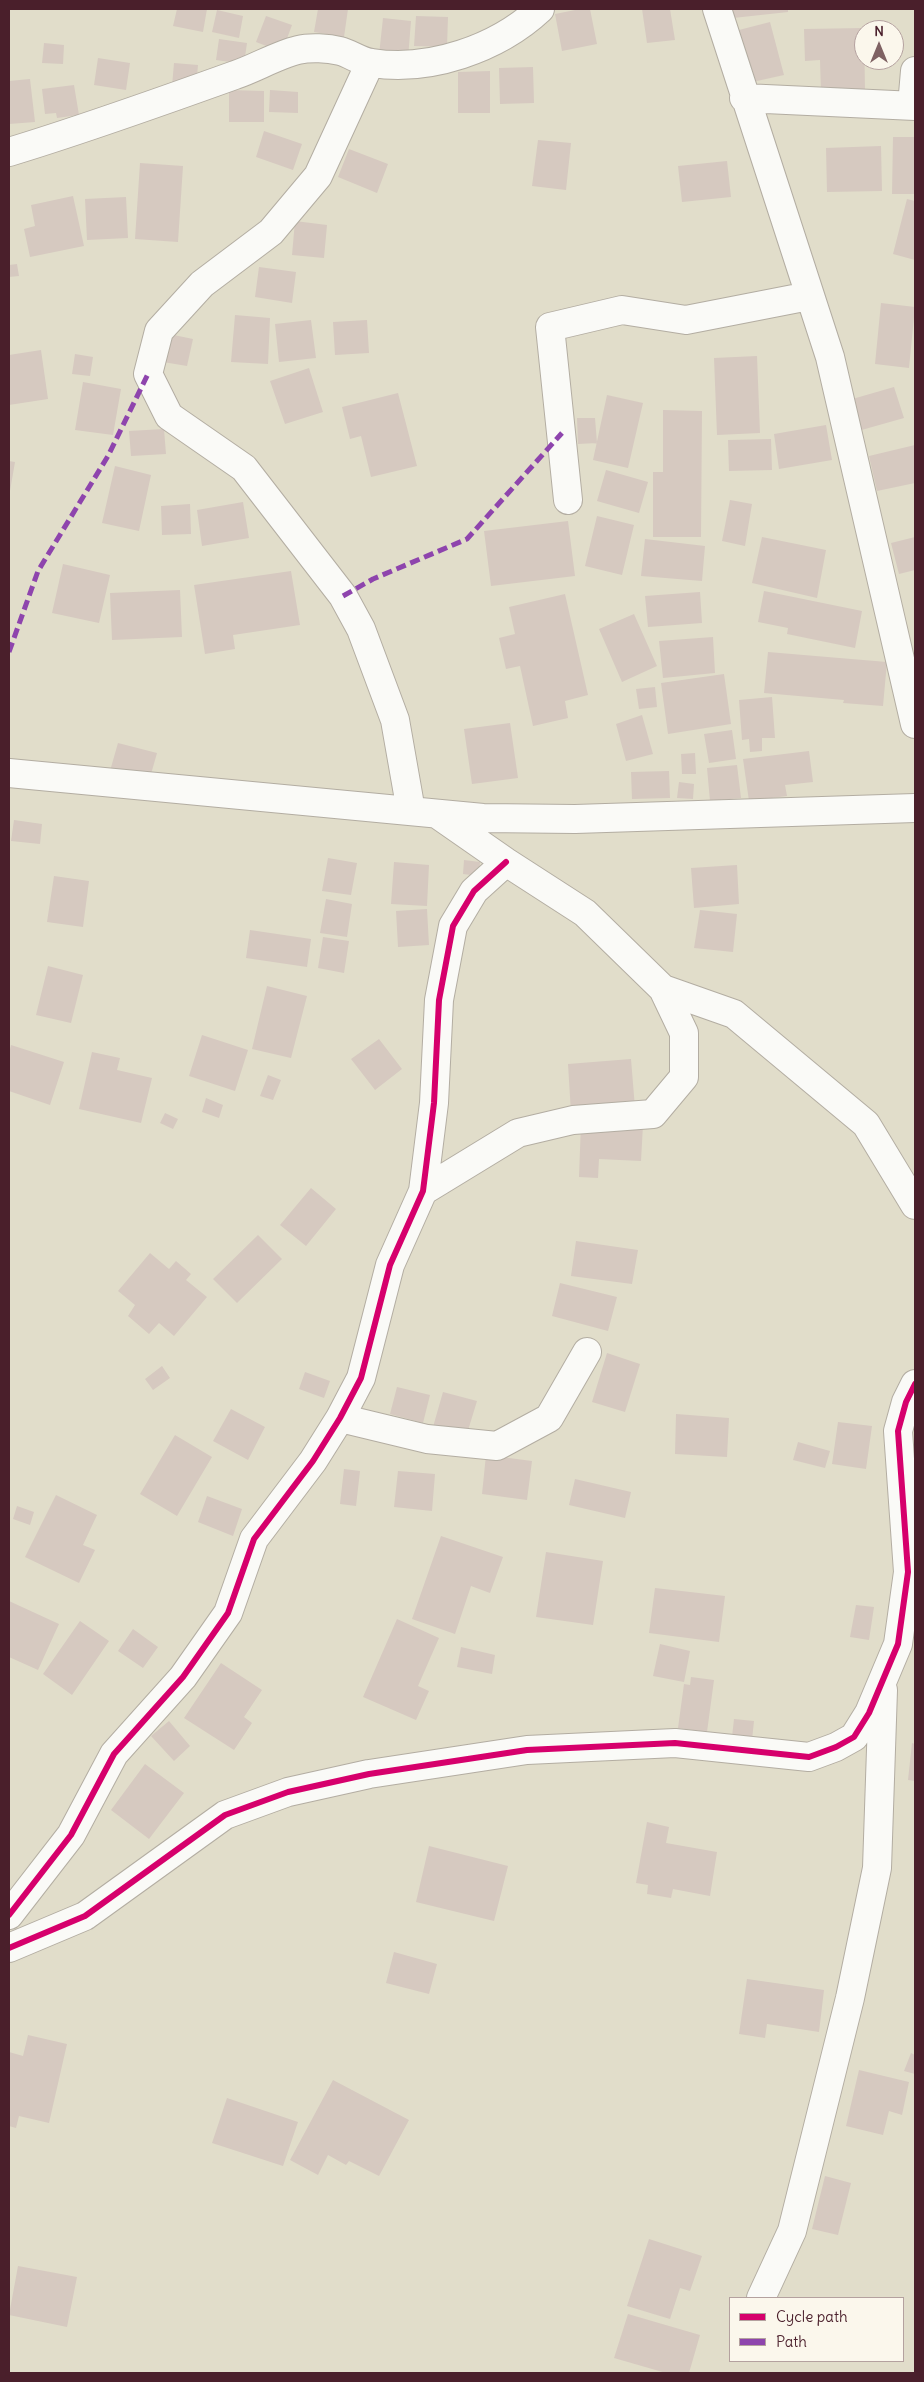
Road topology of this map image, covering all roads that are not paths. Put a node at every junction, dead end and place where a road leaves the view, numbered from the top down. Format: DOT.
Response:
graph roads {
  1 [pos="540,9"];
  2 [pos="717,9"];
  3 [pos="370,63"];
  4 [pos="915,70"];
  5 [pos="744,98"];
  6 [pos="914,106"];
  7 [pos="9,152"];
  8 [pos="809,296"];
  9 [pos="568,500"];
  10 [pos="915,724"];
  11 [pos="9,773"];
  12 [pos="915,808"];
  13 [pos="424,812"];
  14 [pos="506,862"];
  15 [pos="663,989"];
  16 [pos="424,1191"];
  17 [pos="915,1205"];
  18 [pos="587,1352"];
  19 [pos="915,1384"];
  20 [pos="340,1418"];
  21 [pos="883,1683"];
  22 [pos="9,1915"];
  23 [pos="9,1948"];
  24 [pos="761,2297"];
  1 -- 3 [label="street"];
  2 -- 5 [label="street"];
  3 -- 7 [label="street"];
  3 -- 13 [label="street"];
  4 -- 6 [label="street"];
  5 -- 6 [label="street"];
  5 -- 8 [label="street"];
  8 -- 9 [label="street"];
  8 -- 10 [label="street"];
  11 -- 13 [label="street"];
  12 -- 13 [label="street"];
  13 -- 14 [label="street"];
  14 -- 15 [label="street"];
  14 -- 16 [label="street"];
  15 -- 16 [label="street"];
  15 -- 17 [label="street"];
  16 -- 20 [label="street"];
  18 -- 20 [label="street"];
  19 -- 21 [label="street"];
  20 -- 22 [label="street"];
  21 -- 23 [label="street"];
  21 -- 24 [label="street"];
}
